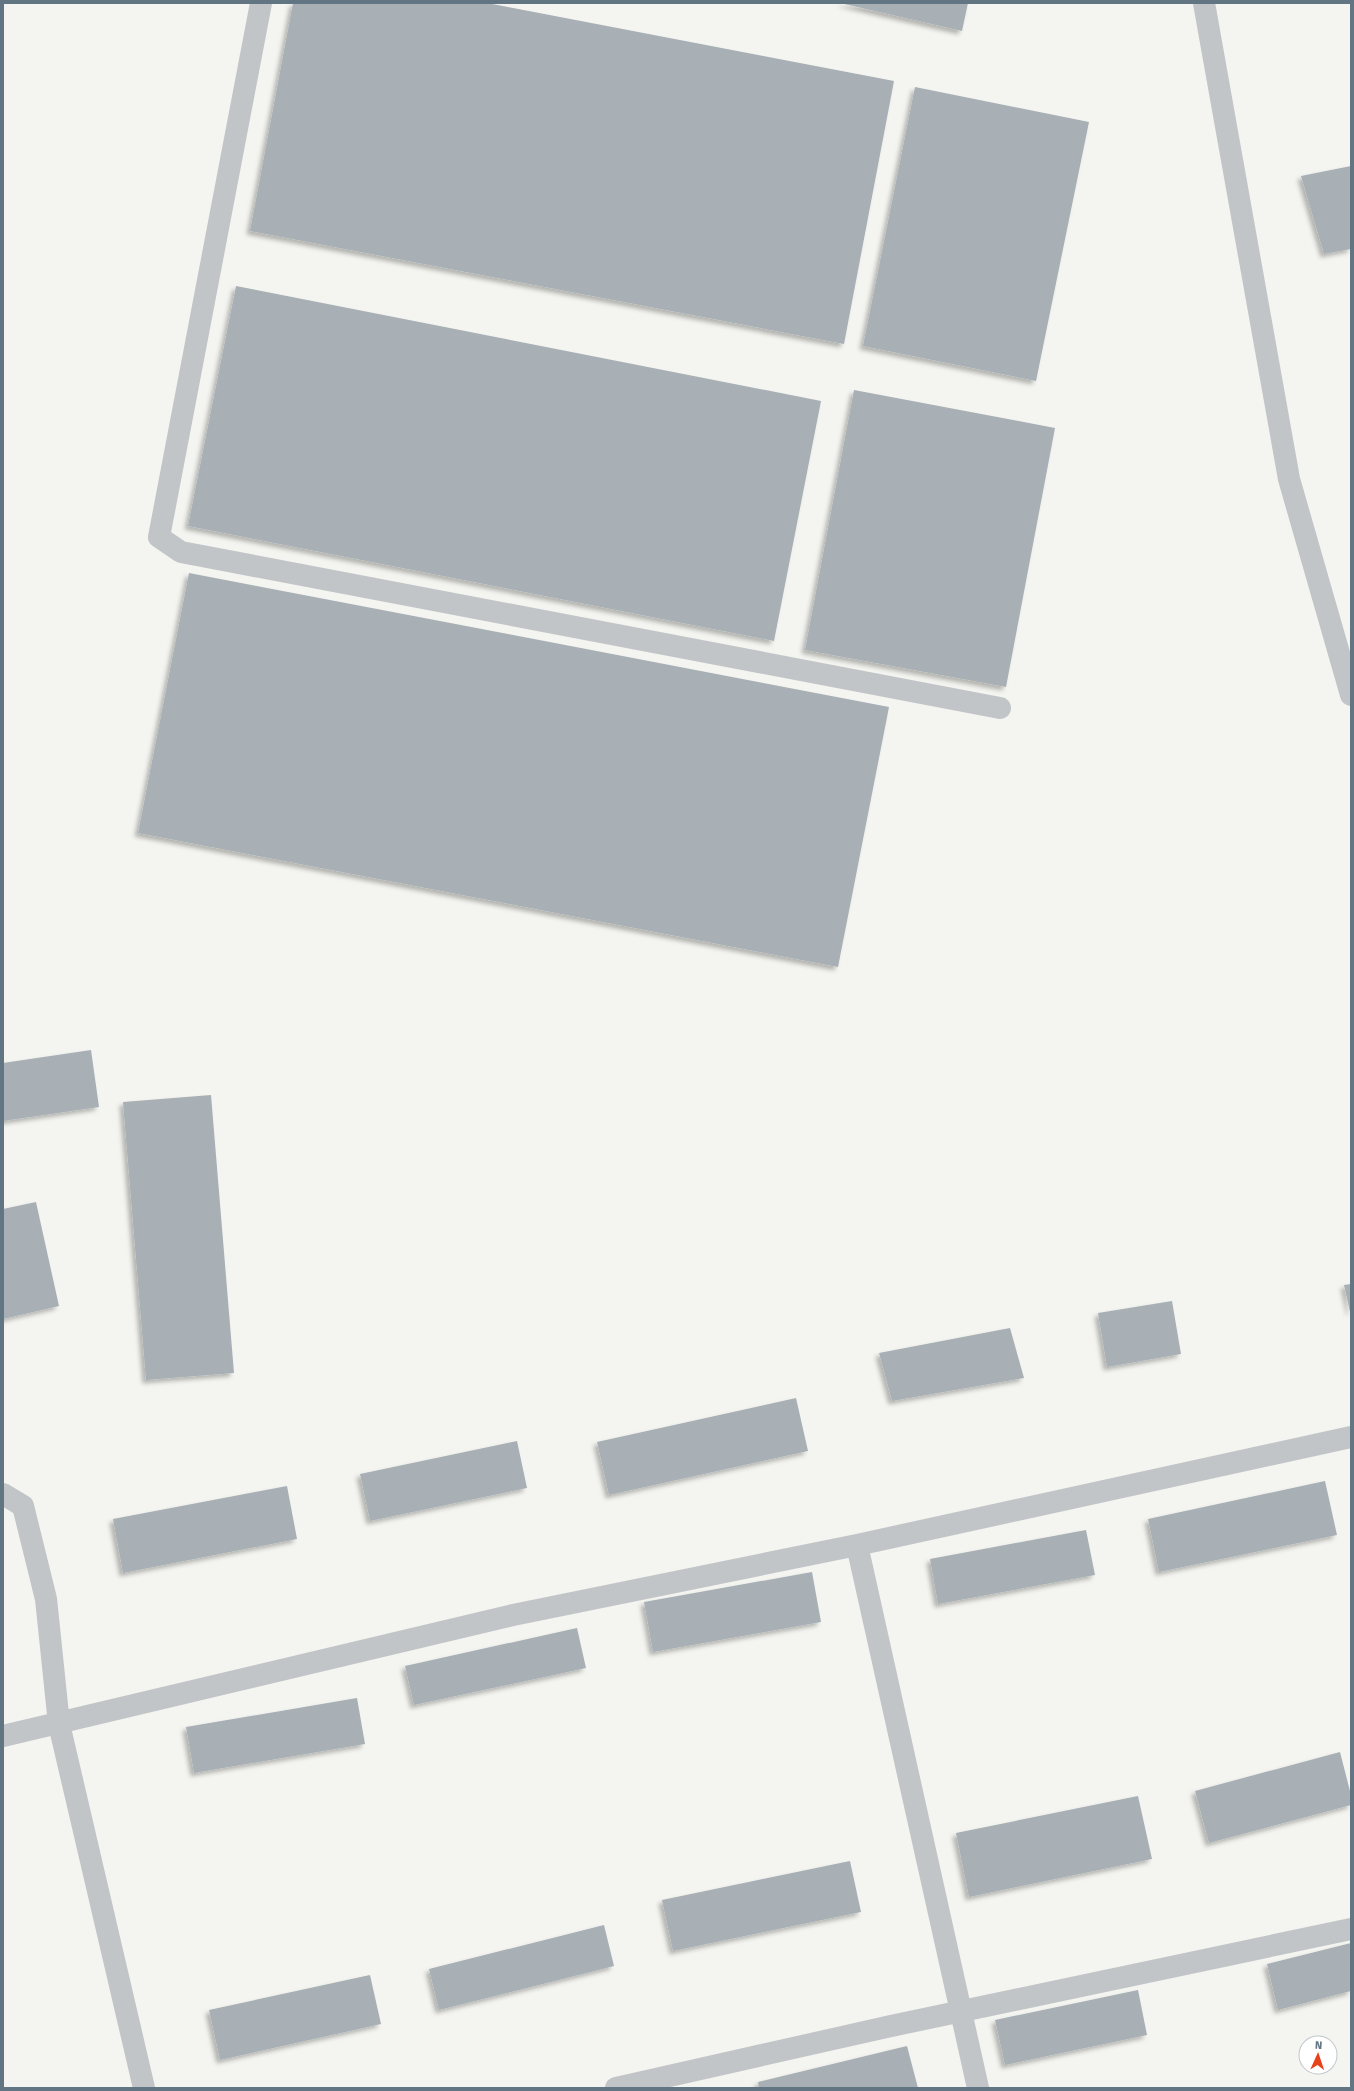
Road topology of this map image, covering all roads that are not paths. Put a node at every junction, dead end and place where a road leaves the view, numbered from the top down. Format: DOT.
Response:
graph roads {
  1 [pos="261,3"];
  2 [pos="1204,3"];
  3 [pos="1351,695"];
  4 [pos="1000,708"];
  5 [pos="1351,1437"];
  6 [pos="3,1494"];
  7 [pos="857,1545"];
  8 [pos="59,1724"];
  9 [pos="3,1736"];
  10 [pos="1351,1929"];
  11 [pos="962,2012"];
  12 [pos="144,2088"];
  13 [pos="616,2088"];
  14 [pos="978,2088"];
  1 -- 4 [label="street"];
  2 -- 3 [label="street"];
  5 -- 7 [label="street"];
  6 -- 8 [label="street"];
  7 -- 8 [label="street"];
  7 -- 11 [label="street"];
  8 -- 9 [label="street"];
  8 -- 12 [label="street"];
  10 -- 11 [label="street"];
  11 -- 13 [label="street"];
  11 -- 14 [label="street"];
}
